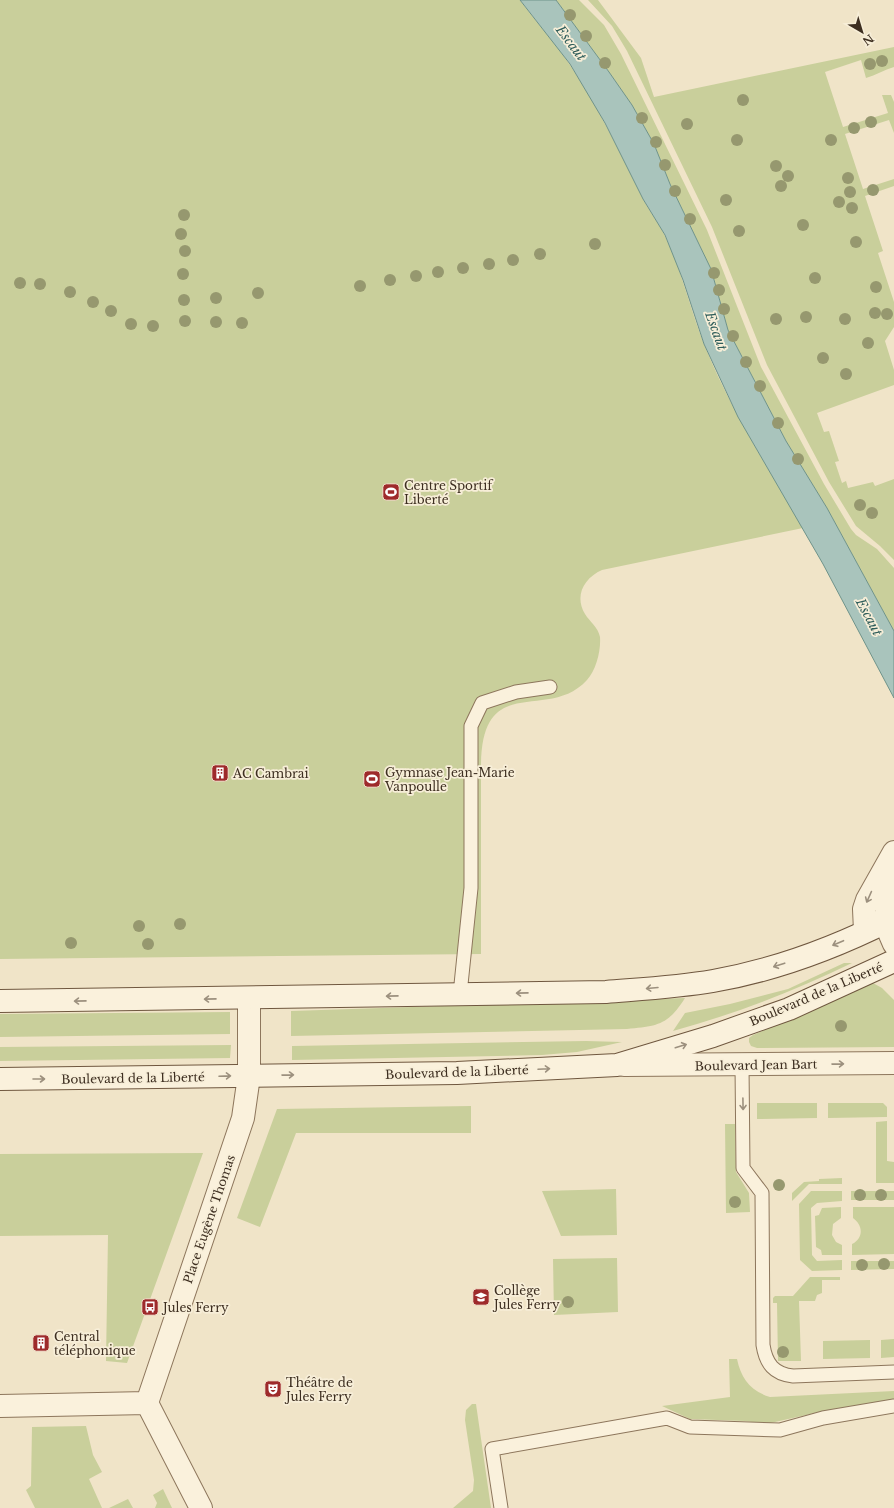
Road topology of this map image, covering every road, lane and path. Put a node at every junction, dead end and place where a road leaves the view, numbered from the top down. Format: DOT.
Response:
graph roads {
  1 [pos="550,688"];
  2 [pos="891,859"];
  3 [pos="890,920"];
  4 [pos="865,931"];
  5 [pos="894,944"];
  6 [pos="894,961"];
  7 [pos="460,994"];
  8 [pos="249,999"];
  9 [pos="0,1002"];
  10 [pos="894,1063"];
  11 [pos="742,1065"];
  12 [pos="617,1066"];
  13 [pos="249,1076"];
  14 [pos="0,1079"];
  15 [pos="894,1372"];
  16 [pos="147,1403"];
  17 [pos="0,1406"];
  18 [pos="894,1406"];
  19 [pos="201,1508"];
  20 [pos="501,1508"];
  1 -- 7 [label="lane"];
  2 -- 3 [label="main road"];
  2 -- 4 [label="main road, one-way"];
  3 -- 4 [label="main road"];
  3 -- 5 [label="main road"];
  4 -- 7 [label="main road, one-way"];
  12 -- 6 [label="main road, Boulevard de la Liberté, one-way"];
  7 -- 8 [label="main road, one-way"];
  8 -- 9 [label="main road, one-way"];
  8 -- 13 [label="main road, Place Eugène Thomas"];
  11 -- 10 [label="main road, Boulevard Jean Bart, one-way"];
  11 -- 12 [label="main road, Boulevard Jean Bart"];
  11 -- 15 [label="lane, one-way"];
  13 -- 12 [label="main road, Boulevard de la Liberté, one-way"];
  14 -- 13 [label="main road, Boulevard de la Liberté, one-way"];
  13 -- 16 [label="main road, Place Eugène Thomas"];
  16 -- 17 [label="main road"];
  16 -- 19 [label="main road"];
  18 -- 20 [label="lane"];
}
